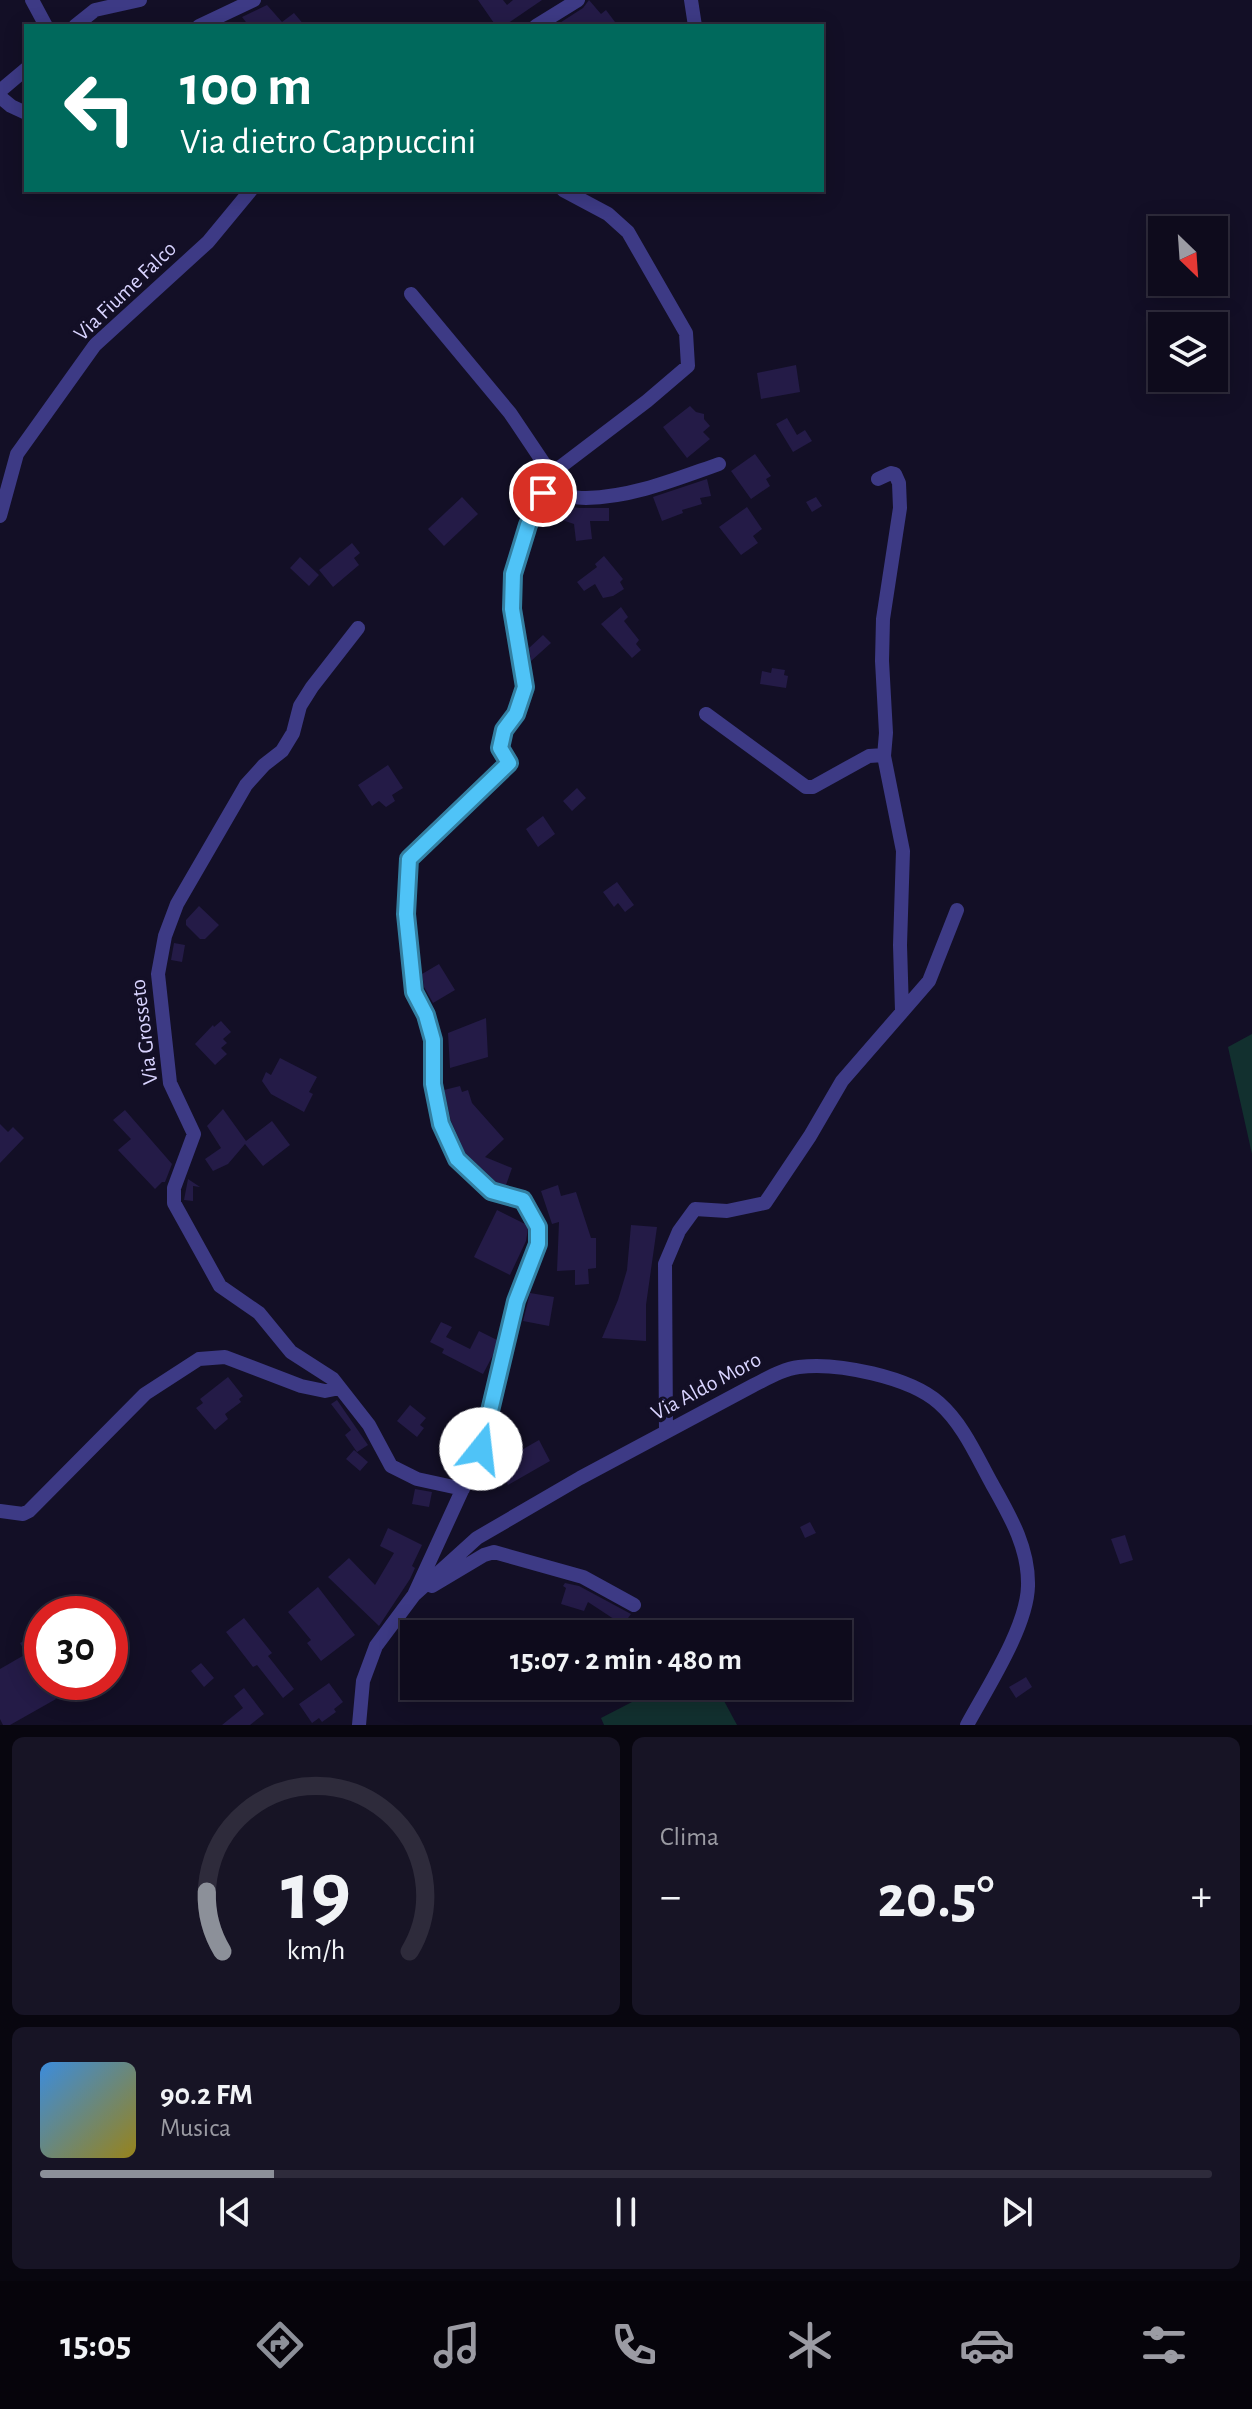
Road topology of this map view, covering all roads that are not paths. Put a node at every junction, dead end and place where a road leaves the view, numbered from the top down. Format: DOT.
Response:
graph roads {
  1 [pos="32,0"];
  2 [pos="140,0"];
  3 [pos="254,0"];
  4 [pos="578,0"];
  5 [pos="691,0"];
  6 [pos="45,24"];
  7 [pos="78,24"];
  8 [pos="203,24"];
  9 [pos="539,24"];
  10 [pos="695,24"];
  11 [pos="24,71"];
  12 [pos="0,94"];
  13 [pos="24,112"];
  14 [pos="249,192"];
  15 [pos="567,192"];
  16 [pos="411,294"];
  17 [pos="719,464"];
  18 [pos="551,474"];
  19 [pos="878,479"];
  20 [pos="543,493"];
  21 [pos="0,516"];
  22 [pos="358,628"];
  23 [pos="706,714"];
  24 [pos="884,755"];
  25 [pos="957,910"];
  26 [pos="902,1011"];
  27 [pos="340,1388"];
  28 [pos="666,1432"];
  29 [pos="463,1489"];
  30 [pos="0,1511"];
  31 [pos="414,1595"];
  32 [pos="634,1605"];
  33 [pos="359,1725"];
  34 [pos="967,1725"];
  1 -- 6 [label="street"];
  2 -- 7 [label="street"];
  3 -- 8 [label="street"];
  4 -- 9 [label="street"];
  5 -- 10 [label="street"];
  11 -- 12 [label="street"];
  12 -- 13 [label="street"];
  14 -- 21 [label="street, Via Fiume Falco"];
  15 -- 18 [label="street"];
  16 -- 18 [label="street"];
  17 -- 20 [label="street"];
  18 -- 20 [label="street"];
  19 -- 24 [label="street"];
  20 -- 29 [label="street"];
  22 -- 27 [label="street, Via Grosseto"];
  23 -- 24 [label="street"];
  24 -- 26 [label="street"];
  25 -- 26 [label="street"];
  26 -- 28 [label="street"];
  27 -- 29 [label="street, Via Grosseto"];
  27 -- 30 [label="street"];
  28 -- 31 [label="street, Via Aldo Moro"];
  28 -- 34 [label="street, Via Aldo Moro"];
  29 -- 31 [label="street"];
  31 -- 32 [label="street"];
  31 -- 33 [label="street, Via Aldo Moro"];
}
